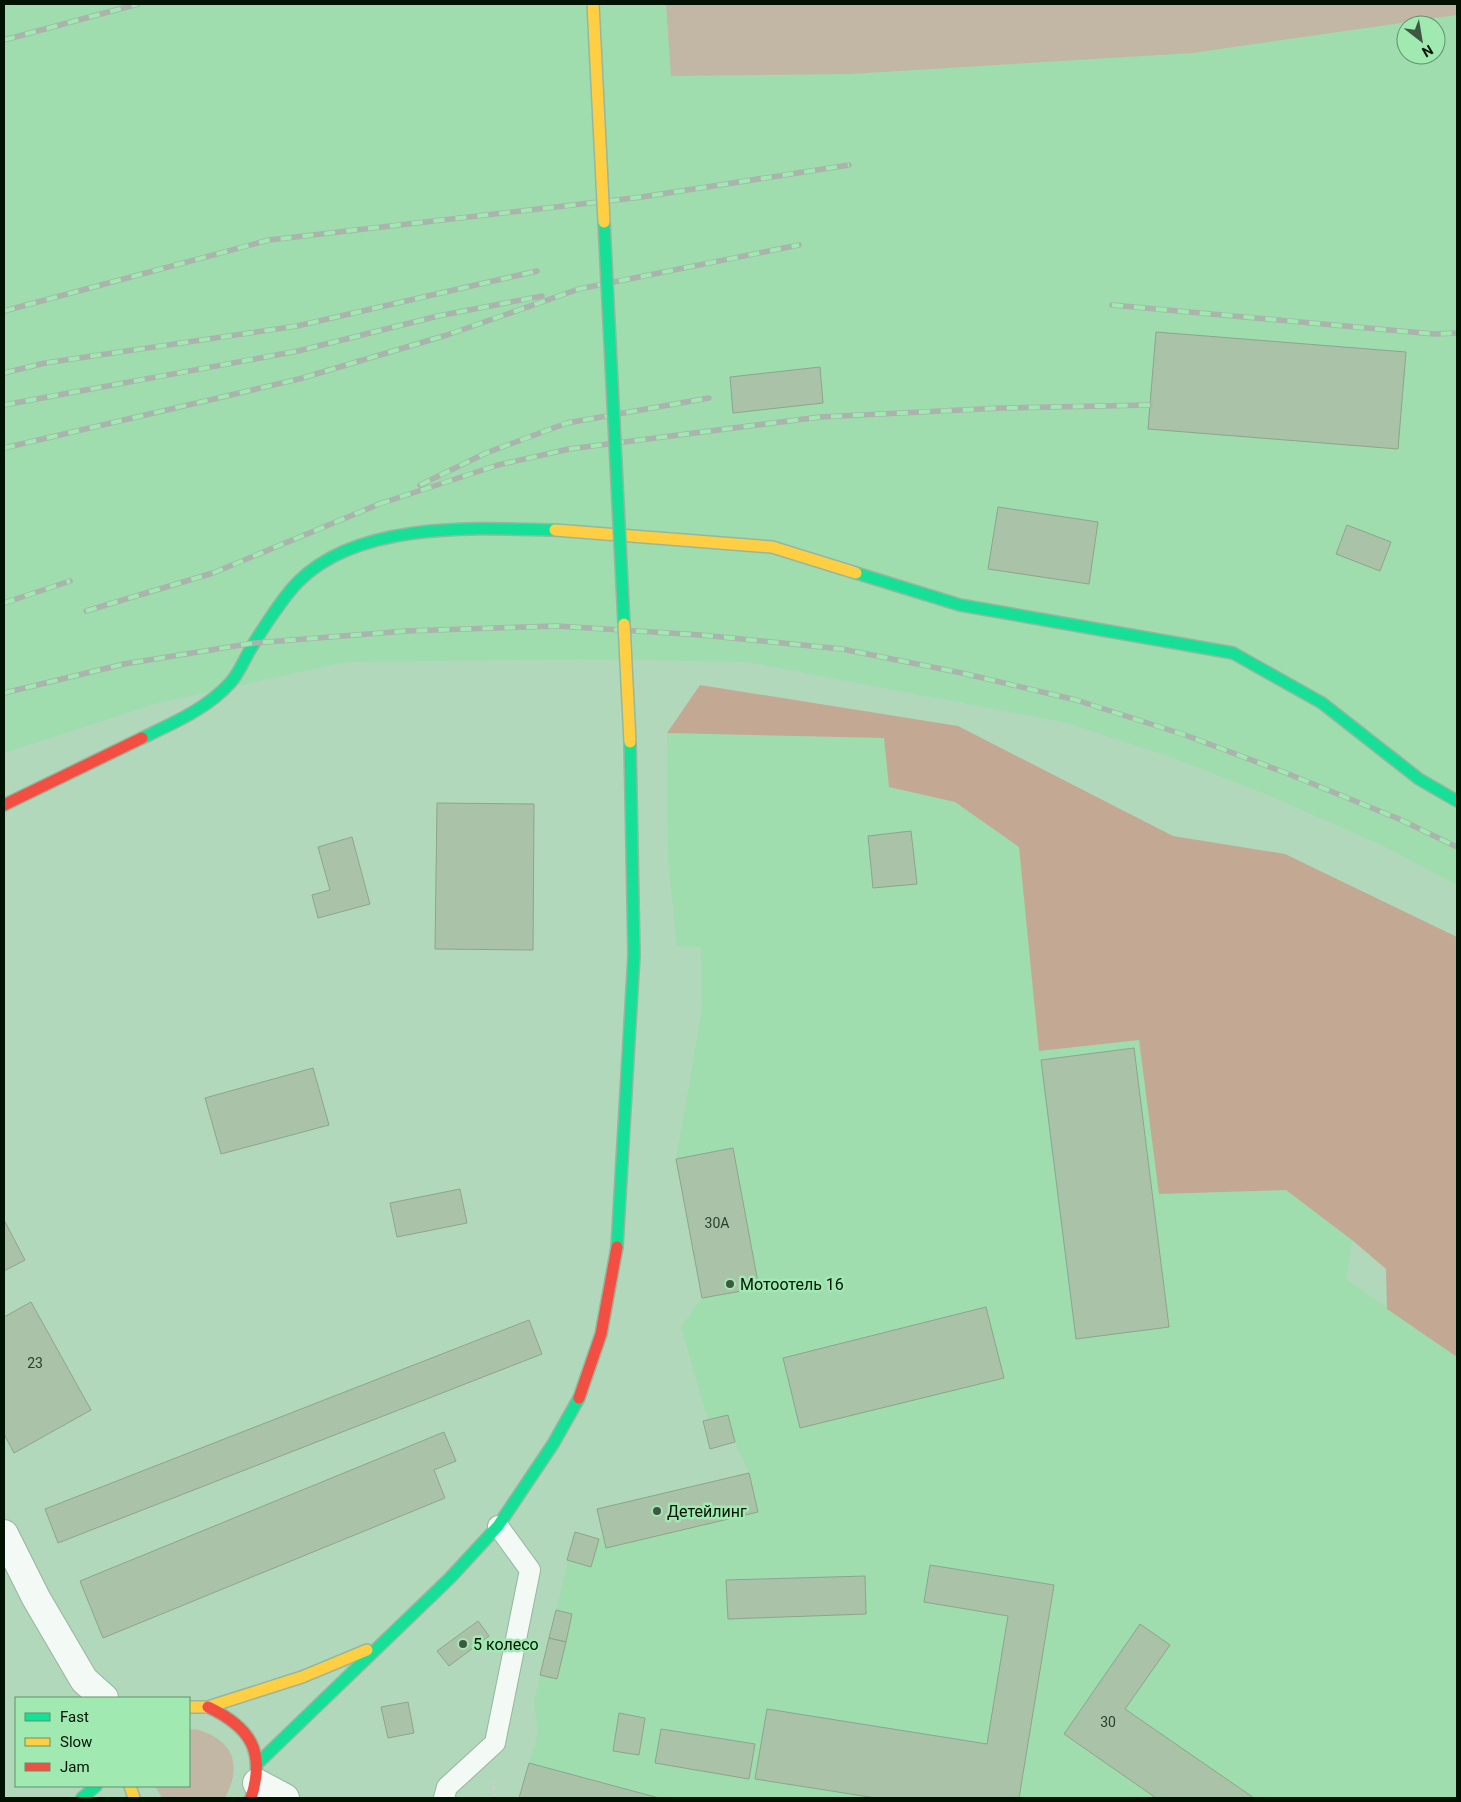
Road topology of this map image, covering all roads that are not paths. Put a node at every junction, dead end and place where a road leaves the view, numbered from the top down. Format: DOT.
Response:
graph roads {
  1 [pos="594,4"];
  2 [pos="1457,801"];
  3 [pos="4,805"];
  4 [pos="498,1526"];
  5 [pos="4,1534"];
  6 [pos="382,1644"];
  7 [pos="103,1697"];
  8 [pos="190,1707"];
  9 [pos="208,1708"];
  10 [pos="255,1782"];
  11 [pos="95,1787"];
  12 [pos="82,1798"];
  13 [pos="285,1798"];
  14 [pos="444,1798"];
  1 -- 4 [label="main road, bridge"];
  2 -- 3 [label="main road"];
  4 -- 6 [label="main road"];
  4 -- 14 [label="lane"];
  5 -- 7 [label="street"];
  6 -- 9 [label="main road"];
  6 -- 10 [label="main road"];
  8 -- 9 [label="main road"];
  9 -- 10 [label="main road"];
  10 -- 13 [label="street"];
  11 -- 12 [label="main road"];
}
